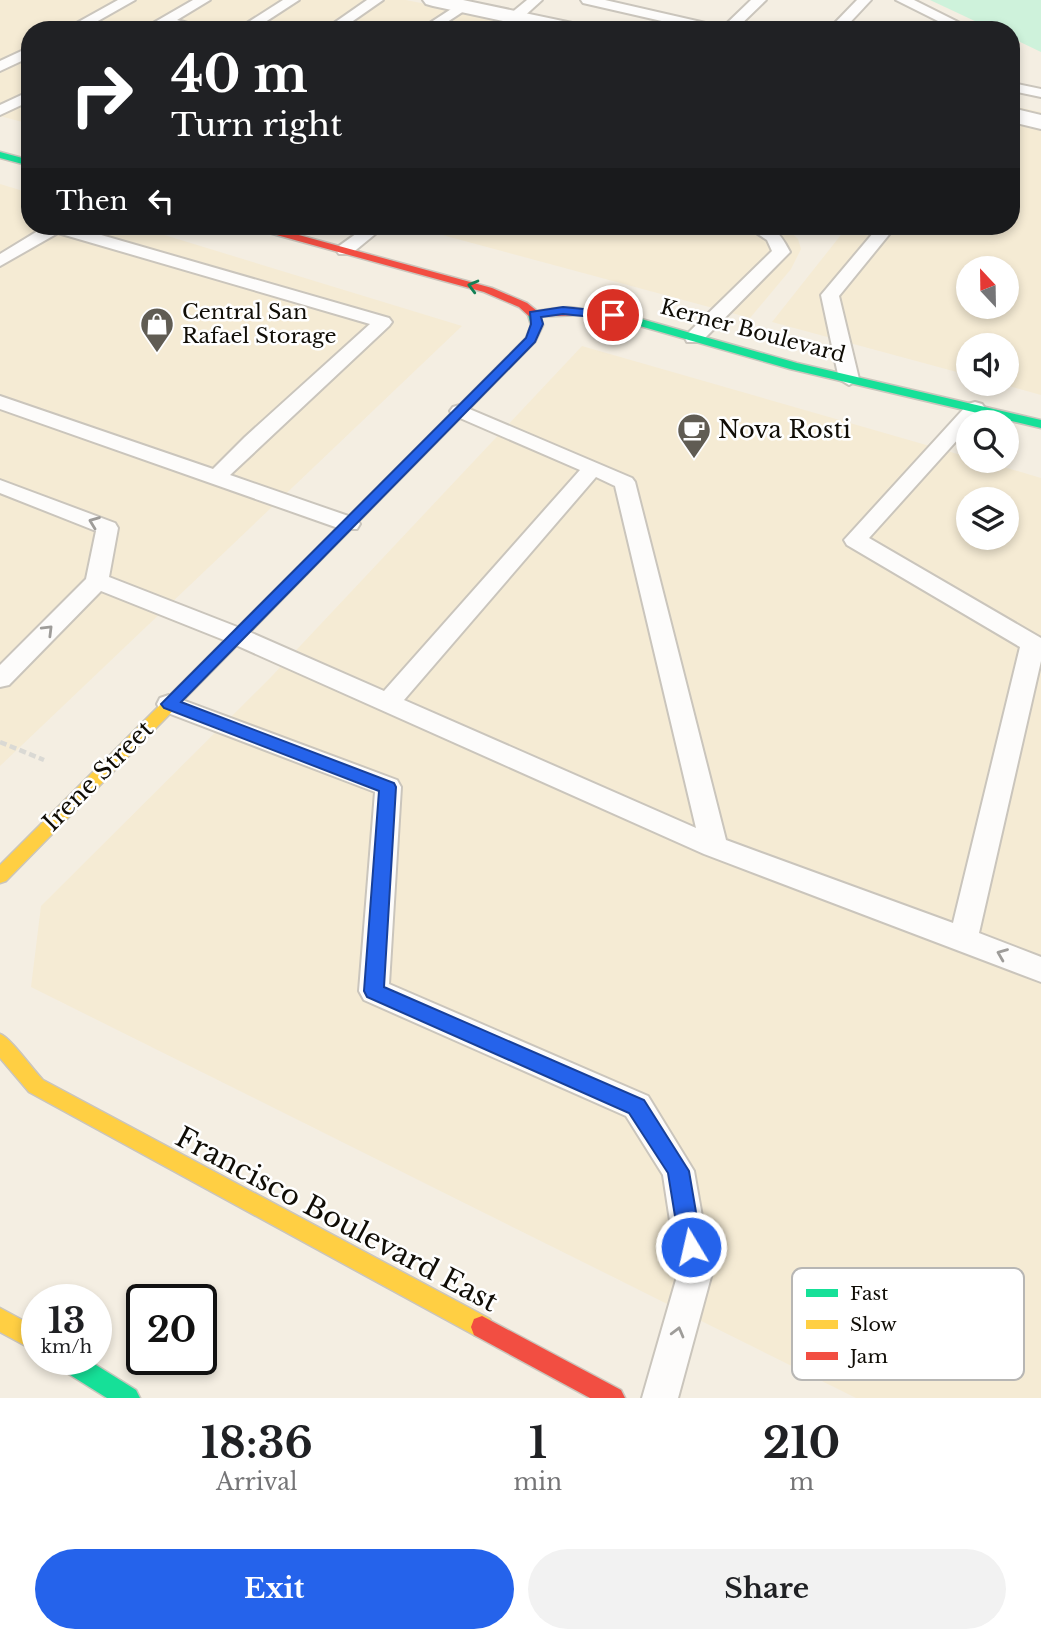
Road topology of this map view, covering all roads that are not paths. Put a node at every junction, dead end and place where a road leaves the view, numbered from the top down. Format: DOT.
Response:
graph roads {
  1 [pos="128,0"];
  2 [pos="203,0"];
  3 [pos="292,0"];
  4 [pos="376,0"];
  5 [pos="433,0"];
  6 [pos="535,0"];
  7 [pos="589,0"];
  8 [pos="759,0"];
  9 [pos="864,0"];
  10 [pos="903,0"];
  11 [pos="462,6"];
  12 [pos="515,17"];
  13 [pos="164,20"];
  14 [pos="88,21"];
  15 [pos="168,21"];
  16 [pos="258,21"];
  17 [pos="344,21"];
  18 [pos="440,21"];
  19 [pos="509,21"];
  20 [pos="534,21"];
  21 [pos="681,21"];
  22 [pos="737,21"];
  23 [pos="844,21"];
  24 [pos="944,21"];
  25 [pos="21,56"];
  26 [pos="0,67"];
  27 [pos="1020,89"];
  28 [pos="1041,93"];
  29 [pos="21,100"];
  30 [pos="0,111"];
  31 [pos="1020,117"];
  32 [pos="1041,121"];
  33 [pos="0,155"];
  34 [pos="21,161"];
  35 [pos="42,235"];
  36 [pos="83,235"];
  37 [pos="289,235"];
  38 [pos="365,235"];
  39 [pos="770,235"];
  40 [pos="880,235"];
  41 [pos="345,250"];
  42 [pos="0,261"];
  43 [pos="534,314"];
  44 [pos="694,338"];
  45 [pos="849,379"];
  46 [pos="0,402"];
  47 [pos="975,408"];
  48 [pos="460,411"];
  49 [pos="1041,424"];
  50 [pos="593,468"];
  51 [pos="215,479"];
  52 [pos="0,486"];
  53 [pos="349,524"];
  54 [pos="97,581"];
  55 [pos="237,636"];
  56 [pos="0,679"];
  57 [pos="388,703"];
  58 [pos="169,704"];
  59 [pos="714,847"];
  60 [pos="0,875"];
  61 [pos="963,939"];
  62 [pos="1041,970"];
  63 [pos="0,1042"];
  64 [pos="12,1082"];
  65 [pos="36,1086"];
  66 [pos="0,1318"];
  67 [pos="21,1331"];
  68 [pos="90,1375"];
  69 [pos="128,1398"];
  70 [pos="613,1398"];
  71 [pos="660,1398"];
  1 -- 14 [label="lane"];
  2 -- 13 [label="lane"];
  3 -- 16 [label="lane"];
  4 -- 17 [label="lane"];
  5 -- 11 [label="street"];
  6 -- 12 [label="lane"];
  7 -- 21 [label="lane"];
  8 -- 22 [label="lane"];
  9 -- 23 [label="lane"];
  10 -- 24 [label="lane"];
  11 -- 12 [label="street"];
  11 -- 18 [label="lane"];
  12 -- 19 [label="street"];
  12 -- 20 [label="street"];
  13 -- 15 [label="lane"];
  25 -- 26 [label="lane"];
  27 -- 28 [label="lane"];
  29 -- 30 [label="lane"];
  31 -- 32 [label="street"];
  33 -- 34 [label="main road"];
  35 -- 42 [label="lane"];
  36 -- 51 [label="lane"];
  37 -- 41 [label="main road"];
  38 -- 41 [label="lane"];
  39 -- 44 [label="lane"];
  40 -- 45 [label="lane"];
  43 -- 41 [label="main road, one-way"];
  43 -- 44 [label="main road, Kerner Boulevard"];
  43 -- 48 [label="main road, Irene Street"];
  44 -- 45 [label="main road, Kerner Boulevard"];
  45 -- 47 [label="main road, Kerner Boulevard"];
  46 -- 51 [label="lane"];
  47 -- 49 [label="main road, Kerner Boulevard"];
  47 -- 61 [label="lane"];
  48 -- 50 [label="lane"];
  48 -- 53 [label="main road, Irene Street"];
  50 -- 57 [label="lane"];
  50 -- 59 [label="lane"];
  51 -- 53 [label="lane"];
  54 -- 52 [label="lane, one-way"];
  53 -- 55 [label="main road, Irene Street"];
  54 -- 55 [label="lane"];
  56 -- 54 [label="lane, one-way"];
  55 -- 57 [label="lane"];
  55 -- 58 [label="main road, Irene Street"];
  57 -- 59 [label="lane"];
  58 -- 60 [label="main road, Irene Street"];
  71 -- 58 [label="lane, one-way"];
  59 -- 61 [label="lane"];
  62 -- 61 [label="lane, one-way"];
  63 -- 65 [label="main road, Francisco Boulevard East"];
  64 -- 65 [label="main road, Francisco Boulevard East"];
  65 -- 70 [label="main road, Francisco Boulevard East"];
  66 -- 67 [label="main road"];
  68 -- 69 [label="main road"];
}
